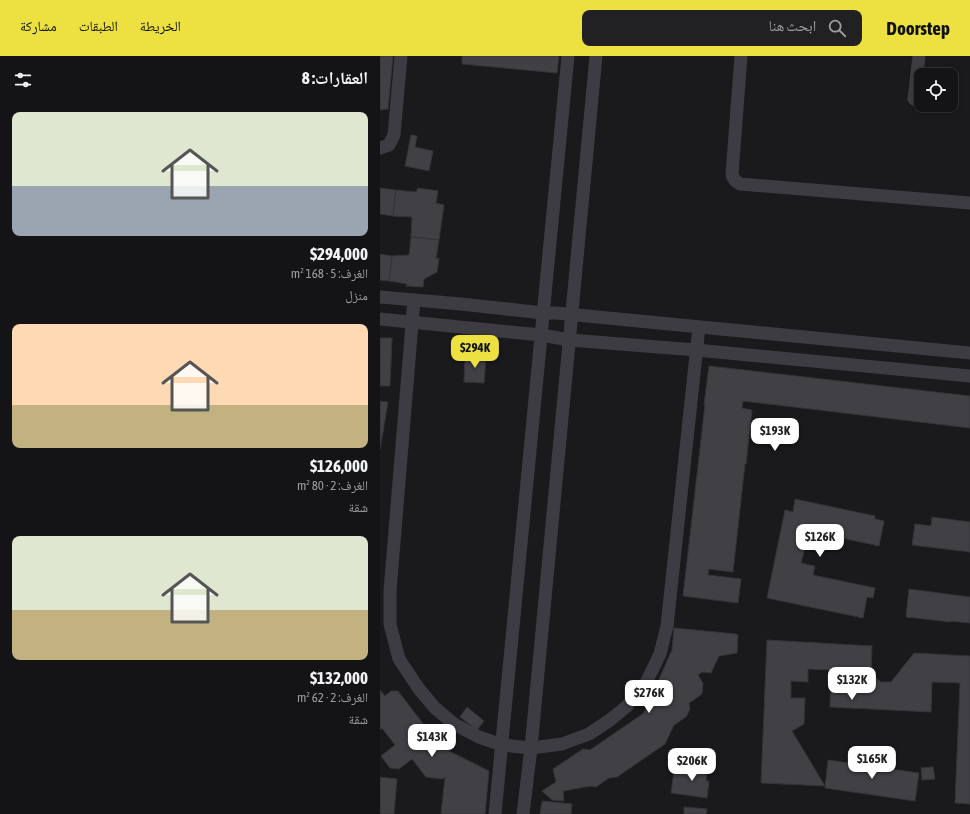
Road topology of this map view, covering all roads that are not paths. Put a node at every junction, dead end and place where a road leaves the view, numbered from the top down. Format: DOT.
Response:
graph roads {
  1 [pos="401,56"];
  2 [pos="568,56"];
  3 [pos="596,56"];
  4 [pos="741,56"];
  5 [pos="919,56"];
  6 [pos="918,68"];
  7 [pos="380,148"];
  8 [pos="970,203"];
  9 [pos="380,297"];
  10 [pos="414,300"];
  11 [pos="543,313"];
  12 [pos="572,315"];
  13 [pos="380,319"];
  14 [pos="412,322"];
  15 [pos="699,328"];
  16 [pos="541,335"];
  17 [pos="570,340"];
  18 [pos="696,350"];
  19 [pos="970,353"];
  20 [pos="970,376"];
  21 [pos="502,745"];
  22 [pos="531,748"];
  23 [pos="495,814"];
  24 [pos="523,814"];
  1 -- 7 [label="street"];
  2 -- 11 [label="street"];
  3 -- 12 [label="street"];
  4 -- 8 [label="street"];
  5 -- 6 [label="street"];
  9 -- 10 [label="street"];
  10 -- 11 [label="street"];
  10 -- 14 [label="street"];
  11 -- 12 [label="street"];
  11 -- 16 [label="street"];
  12 -- 15 [label="street"];
  12 -- 17 [label="street"];
  13 -- 14 [label="street"];
  14 -- 16 [label="street"];
  14 -- 21 [label="street"];
  15 -- 18 [label="street"];
  15 -- 19 [label="street"];
  16 -- 17 [label="street"];
  16 -- 21 [label="street"];
  17 -- 18 [label="street"];
  17 -- 22 [label="street"];
  18 -- 20 [label="street"];
  18 -- 22 [label="street"];
  21 -- 22 [label="street"];
  21 -- 23 [label="street"];
  22 -- 24 [label="street"];
}
